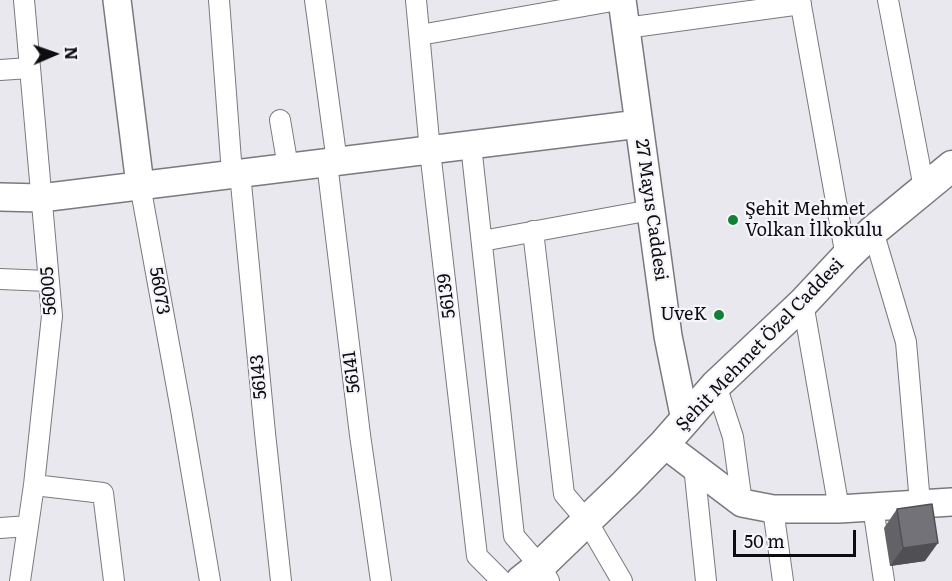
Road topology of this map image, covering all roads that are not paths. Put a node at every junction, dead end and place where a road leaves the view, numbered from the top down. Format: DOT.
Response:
graph roads {
  1 [pos="24,0"];
  2 [pos="117,0"];
  3 [pos="219,0"];
  4 [pos="315,0"];
  5 [pos="416,0"];
  6 [pos="620,0"];
  7 [pos="888,0"];
  8 [pos="801,2"];
  9 [pos="626,28"];
  10 [pos="420,35"];
  11 [pos="29,68"];
  12 [pos="0,70"];
  13 [pos="280,120"];
  14 [pos="639,124"];
  15 [pos="471,145"];
  16 [pos="430,151"];
  17 [pos="332,162"];
  18 [pos="288,167"];
  19 [pos="951,170"];
  20 [pos="236,174"];
  21 [pos="140,185"];
  22 [pos="924,189"];
  23 [pos="0,196"];
  24 [pos="41,198"];
  25 [pos="651,210"];
  26 [pos="533,231"];
  27 [pos="873,231"];
  28 [pos="482,241"];
  29 [pos="846,257"];
  30 [pos="0,279"];
  31 [pos="48,281"];
  32 [pos="803,303"];
  33 [pos="716,385"];
  34 [pos="685,420"];
  35 [pos="664,444"];
  36 [pos="694,466"];
  37 [pos="34,485"];
  38 [pos="952,502"];
  39 [pos="742,503"];
  40 [pos="920,504"];
  41 [pos="873,507"];
  42 [pos="773,509"];
  43 [pos="839,509"];
  44 [pos="587,521"];
  45 [pos="28,526"];
  46 [pos="0,528"];
  47 [pos="537,576"];
  48 [pos="20,581"];
  49 [pos="114,581"];
  50 [pos="210,581"];
  51 [pos="281,581"];
  52 [pos="381,581"];
  53 [pos="502,581"];
  54 [pos="622,581"];
  55 [pos="706,581"];
  56 [pos="783,581"];
  57 [pos="884,581"];
  1 -- 11 [label="street, 56005"];
  2 -- 21 [label="street, 56073"];
  3 -- 20 [label="street, 56143"];
  4 -- 17 [label="street, 56141"];
  5 -- 10 [label="street, 56139"];
  6 -- 9 [label="street, 27 Mayıs Caddesi"];
  6 -- 10 [label="street"];
  7 -- 22 [label="street"];
  8 -- 9 [label="street"];
  8 -- 29 [label="street"];
  9 -- 14 [label="street, 27 Mayıs Caddesi"];
  10 -- 16 [label="street, 56139"];
  11 -- 12 [label="street"];
  11 -- 24 [label="street, 56005"];
  13 -- 18 [label="street"];
  14 -- 15 [label="street"];
  14 -- 25 [label="street, 27 Mayıs Caddesi"];
  15 -- 16 [label="street"];
  15 -- 28 [label="street"];
  16 -- 17 [label="street"];
  16 -- 53 [label="street, 56139"];
  17 -- 18 [label="street"];
  17 -- 52 [label="street, 56141"];
  18 -- 20 [label="street"];
  19 -- 22 [label="main road, Şehit Mehmet Özel Caddesi"];
  20 -- 21 [label="street"];
  20 -- 51 [label="street, 56143"];
  21 -- 24 [label="street"];
  21 -- 50 [label="street, 56073"];
  22 -- 27 [label="main road, Şehit Mehmet Özel Caddesi"];
  23 -- 24 [label="street"];
  24 -- 31 [label="street, 56005"];
  25 -- 26 [label="street"];
  25 -- 34 [label="street, 27 Mayıs Caddesi"];
  26 -- 28 [label="street"];
  26 -- 44 [label="street"];
  27 -- 29 [label="main road, Şehit Mehmet Özel Caddesi"];
  27 -- 40 [label="street"];
  28 -- 47 [label="street"];
  29 -- 32 [label="main road, Şehit Mehmet Özel Caddesi"];
  30 -- 31 [label="street"];
  31 -- 37 [label="street, 56005"];
  32 -- 33 [label="main road, Şehit Mehmet Özel Caddesi"];
  32 -- 43 [label="street"];
  33 -- 34 [label="main road, Şehit Mehmet Özel Caddesi"];
  33 -- 39 [label="street"];
  34 -- 35 [label="main road, Şehit Mehmet Özel Caddesi"];
  35 -- 36 [label="street"];
  35 -- 44 [label="main road, Şehit Mehmet Özel Caddesi"];
  36 -- 39 [label="street"];
  36 -- 55 [label="street"];
  37 -- 45 [label="street, 56005"];
  37 -- 49 [label="street"];
  38 -- 40 [label="street"];
  39 -- 42 [label="street"];
  40 -- 41 [label="street"];
  41 -- 43 [label="street"];
  41 -- 57 [label="street"];
  42 -- 43 [label="street"];
  42 -- 56 [label="street"];
  44 -- 47 [label="main road, Şehit Mehmet Özel Caddesi"];
  44 -- 54 [label="street"];
  45 -- 46 [label="street"];
  45 -- 48 [label="street, 56005"];
}
